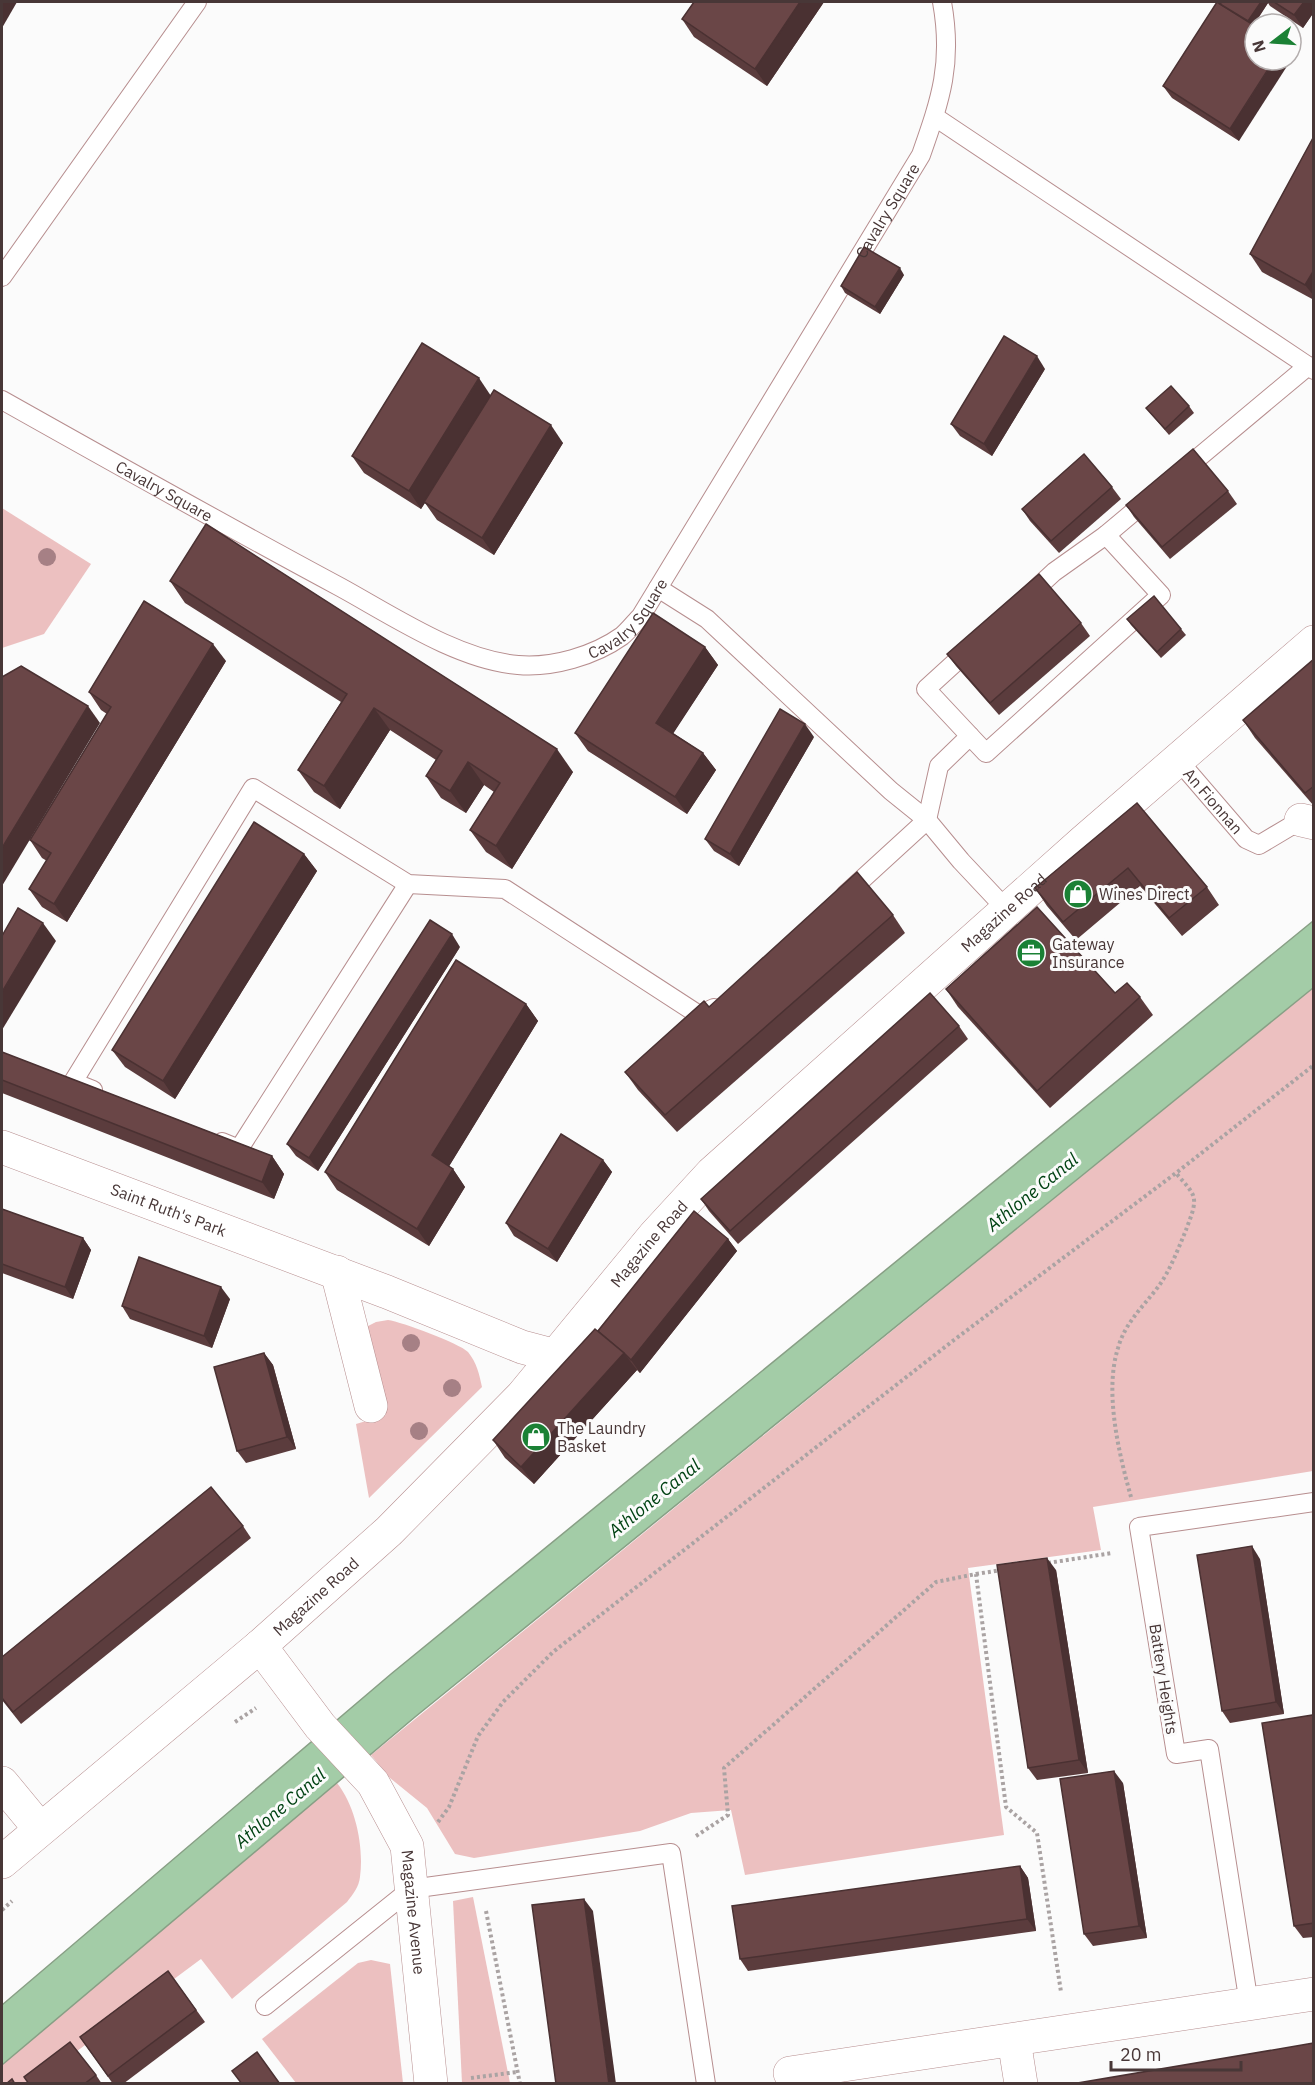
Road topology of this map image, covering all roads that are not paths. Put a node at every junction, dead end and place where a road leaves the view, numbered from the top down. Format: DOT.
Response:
graph roads {
  1 [pos="197,2"];
  2 [pos="943,2"];
  3 [pos="935,117"];
  4 [pos="2,277"];
  5 [pos="1311,368"];
  6 [pos="2,400"];
  7 [pos="1106,536"];
  8 [pos="658,588"];
  9 [pos="1012,611"];
  10 [pos="986,634"];
  11 [pos="1314,642"];
  12 [pos="970,736"];
  13 [pos="1178,760"];
  14 [pos="927,820"];
  15 [pos="1307,822"];
  16 [pos="408,884"];
  17 [pos="832,907"];
  18 [pos="1007,910"];
  19 [pos="728,1002"];
  20 [pos="106,1095"];
  21 [pos="206,1136"];
  22 [pos="2,1147"];
  23 [pos="337,1272"];
  24 [pos="556,1356"];
  25 [pos="371,1406"];
  26 [pos="1314,1502"];
  27 [pos="260,1646"];
  28 [pos="2,1783"];
  29 [pos="40,1829"];
  30 [pos="2,1862"];
  31 [pos="411,1889"];
  32 [pos="1314,1994"];
  33 [pos="1249,2004"];
  34 [pos="265,2006"];
  35 [pos="1014,2040"];
  36 [pos="789,2073"];
  37 [pos="431,2084"];
  38 [pos="706,2084"];
  39 [pos="1021,2084"];
  1 -- 4 [label="lane"];
  2 -- 3 [label="lane, Cavalry Square"];
  3 -- 5 [label="lane"];
  3 -- 8 [label="lane, Cavalry Square"];
  5 -- 7 [label="lane"];
  6 -- 8 [label="lane, Cavalry Square"];
  7 -- 9 [label="lane"];
  7 -- 12 [label="lane"];
  8 -- 14 [label="lane"];
  10 -- 12 [label="lane"];
  11 -- 13 [label="street, Magazine Road"];
  12 -- 14 [label="lane"];
  13 -- 15 [label="lane, An Fionnan"];
  13 -- 18 [label="street, Magazine Road"];
  14 -- 17 [label="lane"];
  14 -- 18 [label="lane"];
  16 -- 19 [label="lane"];
  16 -- 20 [label="lane"];
  16 -- 21 [label="lane"];
  18 -- 24 [label="street, Magazine Road"];
  22 -- 23 [label="street, Saint Ruth's Park"];
  23 -- 24 [label="street, Saint Ruth's Park"];
  23 -- 25 [label="street"];
  24 -- 27 [label="street, Magazine Road"];
  26 -- 33 [label="lane, Battery Heights"];
  27 -- 29 [label="street, Magazine Road"];
  27 -- 31 [label="street, Magazine Avenue"];
  28 -- 29 [label="street"];
  29 -- 30 [label="street, Magazine Road"];
  31 -- 34 [label="lane"];
  31 -- 37 [label="street, Magazine Avenue"];
  31 -- 38 [label="lane"];
  32 -- 33 [label="street"];
  33 -- 35 [label="street"];
  35 -- 36 [label="street"];
  35 -- 39 [label="street"];
}
